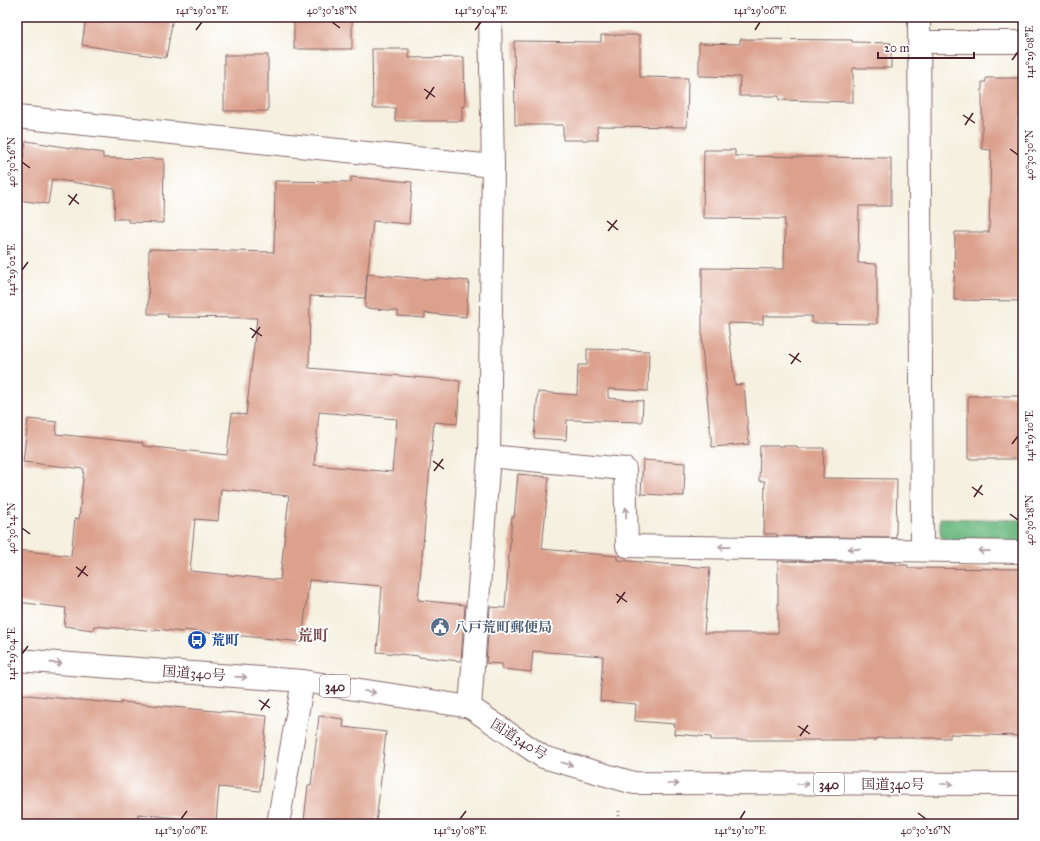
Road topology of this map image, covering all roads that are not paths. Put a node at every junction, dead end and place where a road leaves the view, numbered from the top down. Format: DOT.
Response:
graph roads {
  1 [pos="490,17"];
  2 [pos="919,17"];
  3 [pos="919,42"];
  4 [pos="1023,42"];
  5 [pos="17,118"];
  6 [pos="493,166"];
  7 [pos="489,456"];
  8 [pos="922,550"];
  9 [pos="1023,552"];
  10 [pos="17,660"];
  11 [pos="303,681"];
  12 [pos="470,707"];
  13 [pos="1023,784"];
  14 [pos="278,824"];
  1 -- 6 [label="main road"];
  2 -- 3 [label="main road"];
  3 -- 4 [label="main road"];
  3 -- 8 [label="main road"];
  5 -- 6 [label="main road"];
  6 -- 7 [label="main road"];
  8 -- 7 [label="main road, one-way"];
  7 -- 12 [label="main road"];
  9 -- 8 [label="main road, one-way"];
  10 -- 11 [label="main road, 国道340号 / 340, one-way"];
  11 -- 12 [label="main road, 国道340号 / 340, one-way"];
  11 -- 14 [label="main road"];
  12 -- 13 [label="main road, 国道340号 / 340, one-way"];
}
